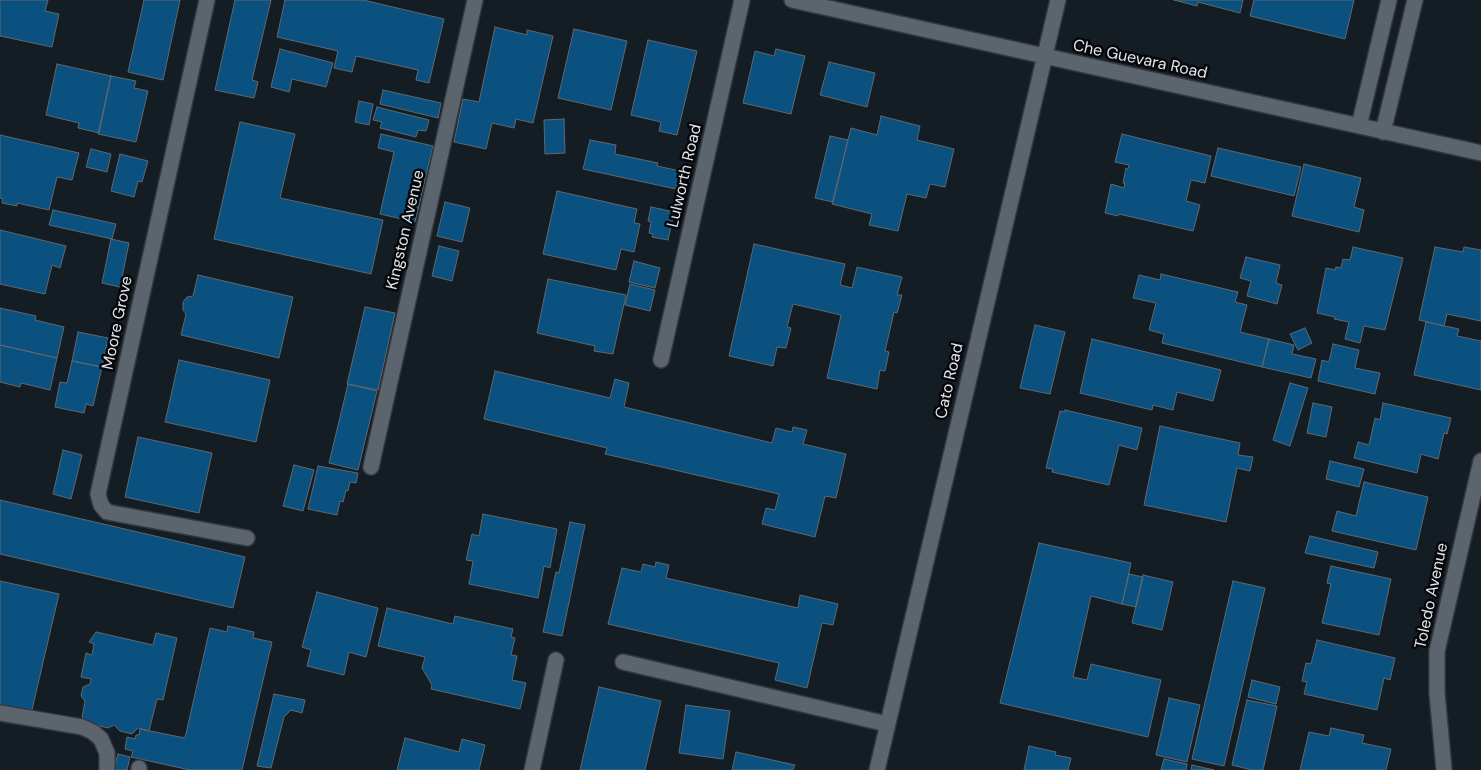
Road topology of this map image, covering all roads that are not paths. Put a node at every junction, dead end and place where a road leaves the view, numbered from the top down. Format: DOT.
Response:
graph roads {
  1 [pos="207,0"];
  2 [pos="475,0"];
  3 [pos="742,0"];
  4 [pos="792,0"];
  5 [pos="1058,0"];
  6 [pos="1389,0"];
  7 [pos="1415,0"];
  8 [pos="1045,56"];
  9 [pos="1359,126"];
  10 [pos="1383,132"];
  11 [pos="1481,153"];
  12 [pos="662,360"];
  13 [pos="1481,461"];
  14 [pos="371,467"];
  15 [pos="247,538"];
  16 [pos="556,660"];
  17 [pos="623,662"];
  18 [pos="0,713"];
  19 [pos="887,724"];
  20 [pos="107,770"];
  21 [pos="532,770"];
  22 [pos="877,770"];
  23 [pos="1444,770"];
  1 -- 15 [label="street, Moore Grove"];
  2 -- 14 [label="street, Kingston Avenue"];
  3 -- 12 [label="street, Lulworth Road"];
  4 -- 8 [label="street, Che Guevara Road"];
  5 -- 8 [label="street, Cato Road"];
  6 -- 9 [label="street"];
  7 -- 10 [label="street"];
  8 -- 9 [label="street, Che Guevara Road"];
  8 -- 19 [label="street, Cato Road"];
  9 -- 10 [label="street, Che Guevara Road"];
  10 -- 11 [label="street, Che Guevara Road"];
  13 -- 23 [label="street, Toledo Avenue"];
  16 -- 21 [label="street"];
  17 -- 19 [label="street"];
  18 -- 20 [label="street"];
  19 -- 22 [label="street, Cato Road"];
}
